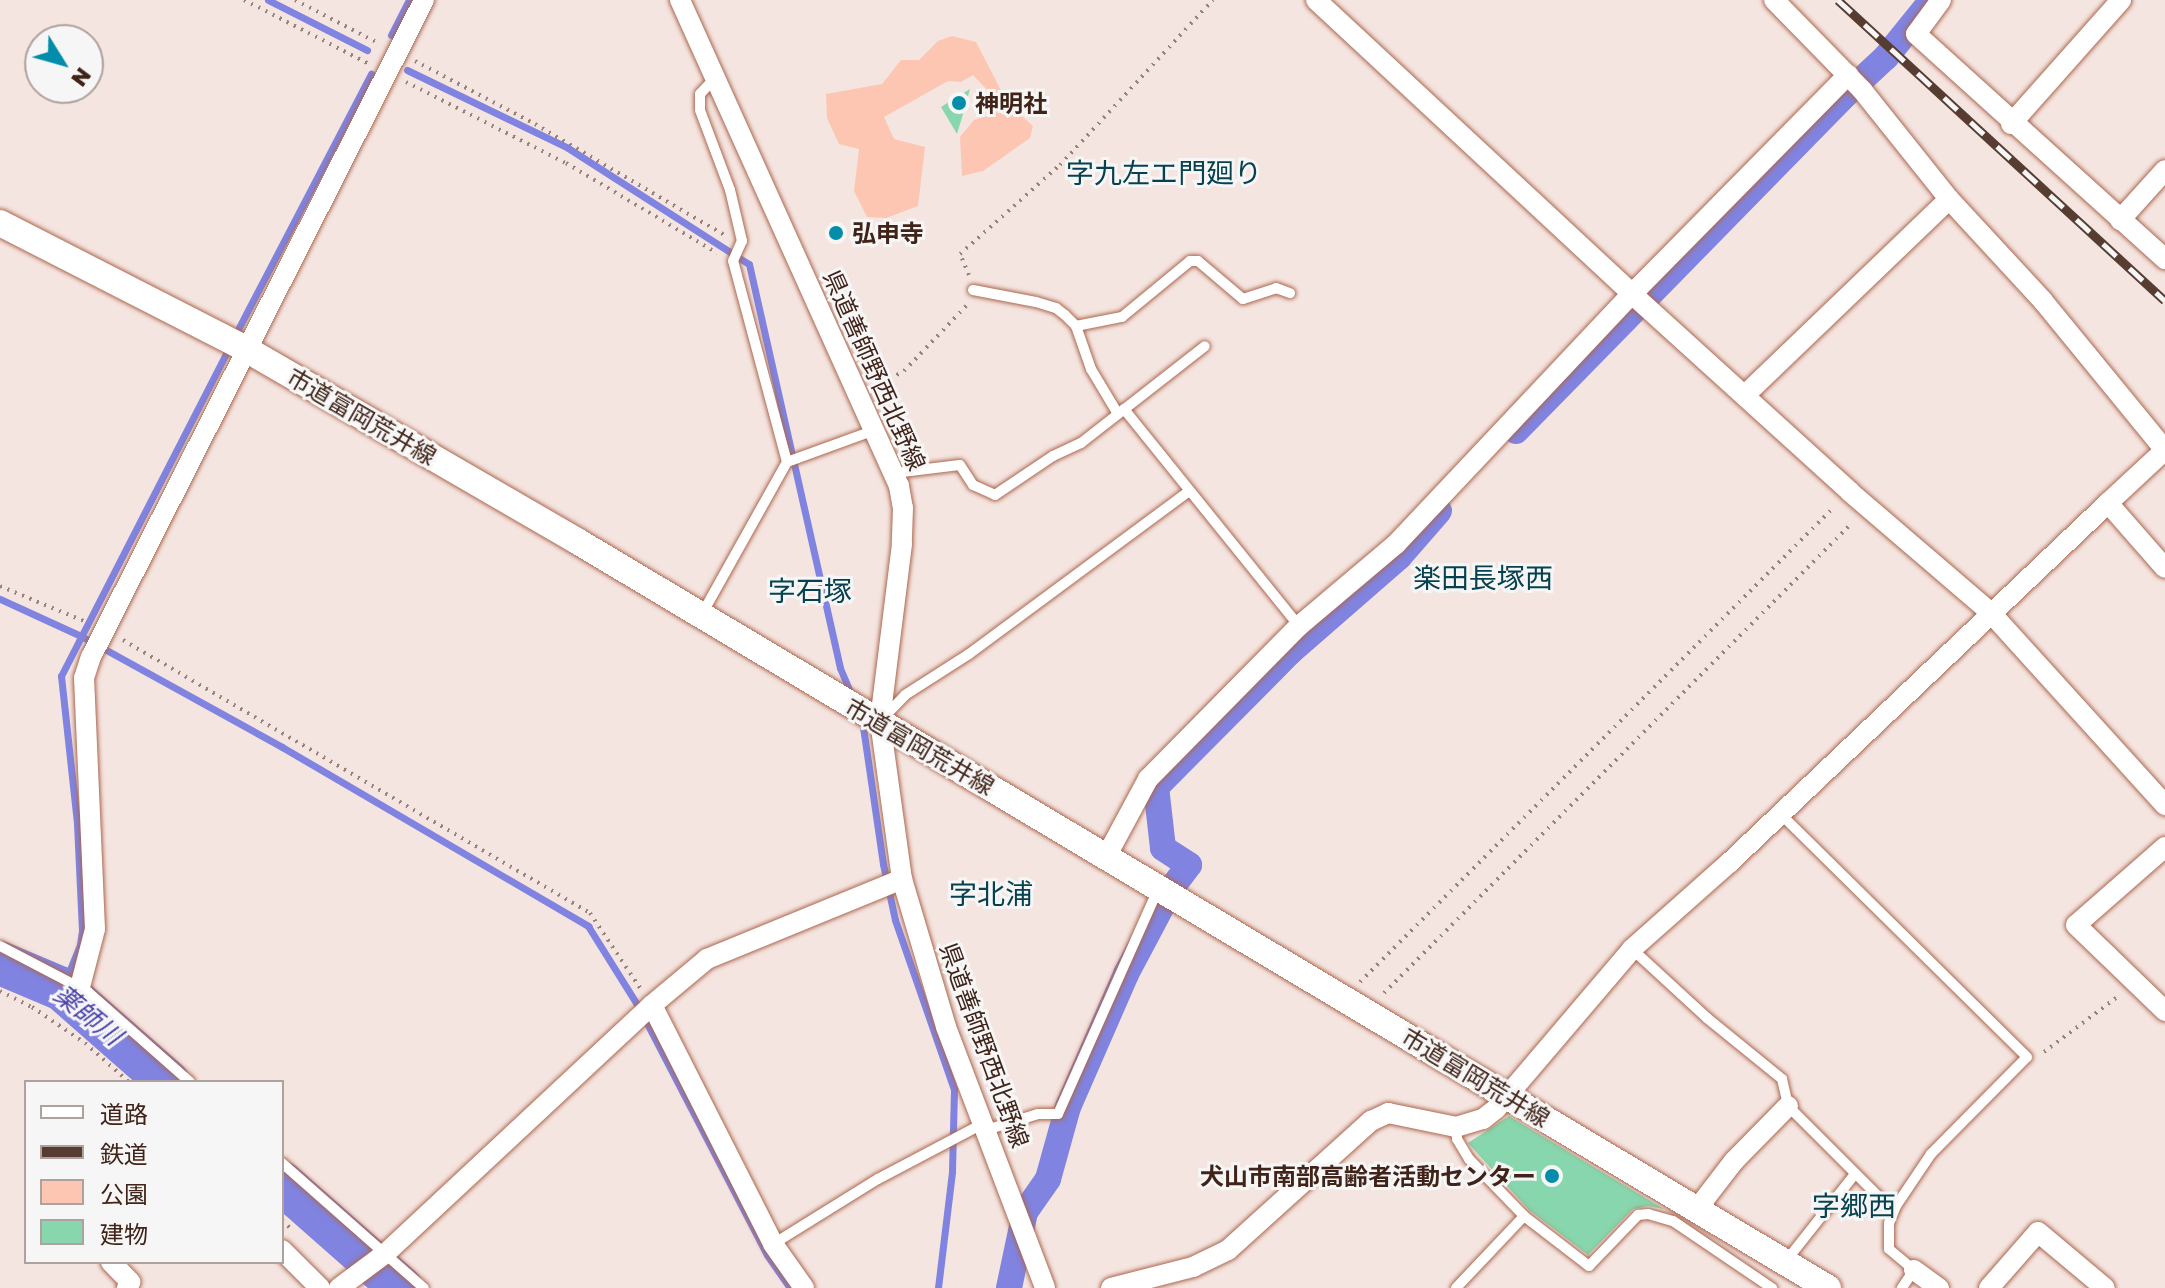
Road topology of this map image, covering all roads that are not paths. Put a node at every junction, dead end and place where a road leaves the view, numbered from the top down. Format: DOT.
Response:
graph roads {
  1 [pos="424,0"];
  2 [pos="680,0"];
  3 [pos="1316,0"];
  4 [pos="1774,0"];
  5 [pos="1941,0"];
  6 [pos="2121,0"];
  7 [pos="713,80"];
  8 [pos="1855,82"];
  9 [pos="2011,124"];
  10 [pos="2165,170"];
  11 [pos="1949,199"];
  12 [pos="2120,220"];
  13 [pos="0,223"];
  14 [pos="2165,259"];
  15 [pos="973,290"];
  16 [pos="1290,293"];
  17 [pos="1632,294"];
  18 [pos="1076,326"];
  19 [pos="1205,346"];
  20 [pos="244,348"];
  21 [pos="1746,394"];
  22 [pos="1121,411"];
  23 [pos="875,430"];
  24 [pos="787,462"];
  25 [pos="894,473"];
  26 [pos="1188,492"];
  27 [pos="2108,503"];
  28 [pos="2165,568"];
  29 [pos="1990,612"];
  30 [pos="701,615"];
  31 [pos="1299,626"];
  32 [pos="880,721"];
  33 [pos="2165,805"];
  34 [pos="1781,814"];
  35 [pos="2165,847"];
  36 [pos="1106,857"];
  37 [pos="902,879"];
  38 [pos="1166,894"];
  39 [pos="0,946"];
  40 [pos="1632,949"];
  41 [pos="80,987"];
  42 [pos="652,1005"];
  43 [pos="2165,1011"];
  44 [pos="188,1080"];
  45 [pos="1507,1095"];
  46 [pos="1788,1106"];
  47 [pos="985,1127"];
  48 [pos="1456,1127"];
  49 [pos="284,1165"];
  50 [pos="1855,1174"];
  51 [pos="1896,1206"];
  52 [pos="1697,1209"];
  53 [pos="1524,1216"];
  54 [pos="773,1244"];
  55 [pos="284,1252"];
  56 [pos="386,1253"];
  57 [pos="1784,1262"];
  58 [pos="113,1264"];
  59 [pos="1914,1270"];
  60 [pos="346,1282"];
  61 [pos="127,1288"];
  62 [pos="320,1288"];
  63 [pos="424,1288"];
  64 [pos="804,1288"];
  65 [pos="1045,1288"];
  66 [pos="1111,1288"];
  67 [pos="1456,1288"];
  68 [pos="1772,1288"];
  69 [pos="1828,1288"];
  70 [pos="1902,1288"];
  71 [pos="1939,1288"];
  72 [pos="1989,1288"];
  73 [pos="2105,1288"];
  1 -- 20 [label="street"];
  2 -- 7 [label="street, 県道善師野西北野線"];
  3 -- 17 [label="street"];
  4 -- 8 [label="street"];
  5 -- 9 [label="street"];
  6 -- 9 [label="street"];
  7 -- 23 [label="street, 県道善師野西北野線"];
  7 -- 24 [label="lane"];
  8 -- 11 [label="street"];
  8 -- 17 [label="street"];
  9 -- 12 [label="street"];
  10 -- 12 [label="street"];
  11 -- 21 [label="street"];
  11 -- 27 [label="street"];
  12 -- 14 [label="street"];
  13 -- 20 [label="street, 市道富岡荒井線"];
  15 -- 18 [label="lane"];
  16 -- 18 [label="lane"];
  17 -- 21 [label="street"];
  17 -- 31 [label="street"];
  18 -- 22 [label="lane"];
  19 -- 22 [label="lane"];
  20 -- 30 [label="street, 市道富岡荒井線"];
  20 -- 41 [label="street"];
  21 -- 29 [label="street"];
  22 -- 25 [label="lane"];
  22 -- 26 [label="lane"];
  23 -- 24 [label="lane"];
  23 -- 25 [label="street, 県道善師野西北野線"];
  24 -- 30 [label="lane"];
  25 -- 32 [label="street, 県道善師野西北野線"];
  26 -- 31 [label="lane"];
  26 -- 32 [label="lane"];
  27 -- 28 [label="street"];
  27 -- 29 [label="street"];
  29 -- 33 [label="street"];
  29 -- 34 [label="street"];
  30 -- 32 [label="street, 市道富岡荒井線"];
  31 -- 36 [label="street"];
  32 -- 36 [label="street, 市道富岡荒井線"];
  32 -- 37 [label="street, 県道善師野西北野線"];
  34 -- 40 [label="street"];
  34 -- 51 [label="lane"];
  35 -- 43 [label="street"];
  36 -- 38 [label="street, 市道富岡荒井線"];
  37 -- 42 [label="street"];
  37 -- 47 [label="street, 県道善師野西北野線"];
  38 -- 45 [label="street, 市道富岡荒井線"];
  38 -- 47 [label="lane"];
  39 -- 41 [label="lane"];
  40 -- 45 [label="street"];
  40 -- 46 [label="lane"];
  41 -- 44 [label="lane"];
  42 -- 54 [label="street"];
  42 -- 56 [label="street"];
  45 -- 48 [label="street"];
  45 -- 52 [label="street, 市道富岡荒井線"];
  46 -- 50 [label="lane"];
  46 -- 52 [label="street"];
  47 -- 54 [label="lane"];
  47 -- 65 [label="street, 県道善師野西北野線"];
  48 -- 53 [label="lane"];
  48 -- 66 [label="street"];
  49 -- 56 [label="lane"];
  50 -- 51 [label="lane"];
  50 -- 57 [label="lane"];
  51 -- 59 [label="lane"];
  52 -- 57 [label="street, 市道富岡荒井線"];
  53 -- 67 [label="lane"];
  53 -- 68 [label="lane"];
  54 -- 64 [label="street"];
  55 -- 62 [label="street"];
  56 -- 60 [label="street"];
  56 -- 63 [label="lane"];
  57 -- 69 [label="street, 市道富岡荒井線"];
  58 -- 61 [label="street"];
  59 -- 70 [label="lane"];
  59 -- 71 [label="street"];
  72 -- 73 [label="street"];
}
